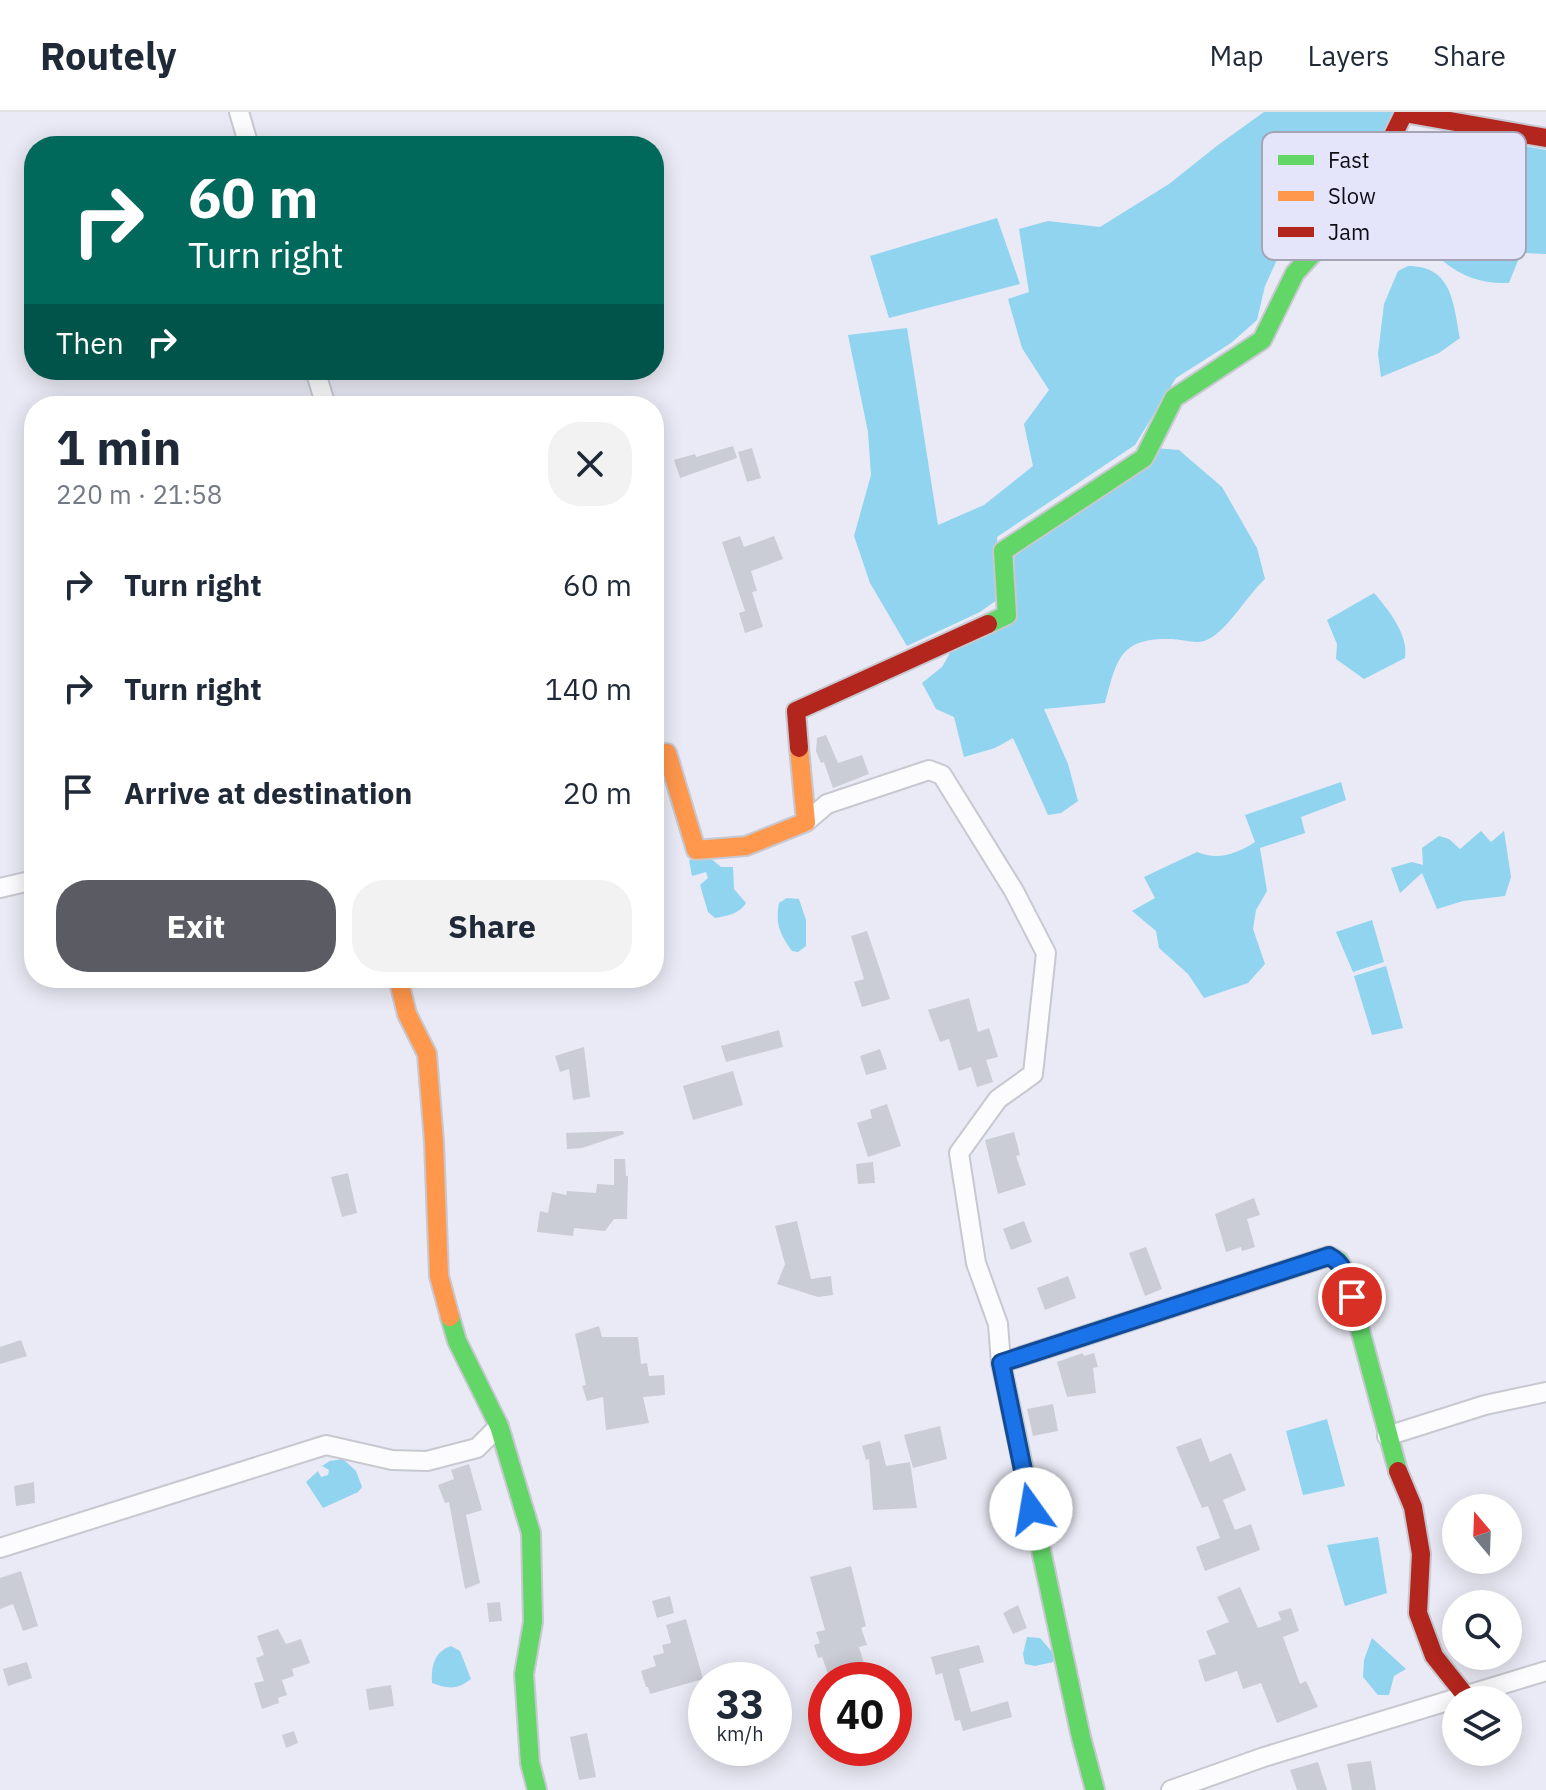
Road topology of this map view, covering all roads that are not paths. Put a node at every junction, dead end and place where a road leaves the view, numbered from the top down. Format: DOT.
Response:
graph roads {
  1 [pos="239,112"];
  2 [pos="1395,132"];
  3 [pos="1512,132"];
  4 [pos="1526,134"];
  5 [pos="246,136"];
  6 [pos="1546,138"];
  7 [pos="1307,260"];
  8 [pos="664,754"];
  9 [pos="806,822"];
  10 [pos="24,882"];
  11 [pos="0,888"];
  12 [pos="400,988"];
  13 [pos="1001,1363"];
  14 [pos="1546,1392"];
  15 [pos="499,1426"];
  16 [pos="1387,1436"];
  17 [pos="0,1548"];
  18 [pos="1546,1671"];
  19 [pos="1458,1686"];
  20 [pos="1495,1686"];
  21 [pos="1442,1702"];
  22 [pos="537,1790"];
  23 [pos="1095,1790"];
  24 [pos="1171,1790"];
  1 -- 5 [label="street"];
  2 -- 3 [label="street"];
  4 -- 6 [label="street"];
  7 -- 9 [label="street"];
  8 -- 9 [label="street"];
  9 -- 13 [label="street"];
  10 -- 11 [label="street"];
  12 -- 15 [label="street"];
  13 -- 16 [label="street"];
  13 -- 23 [label="street"];
  14 -- 16 [label="street"];
  15 -- 17 [label="street"];
  15 -- 22 [label="street"];
  16 -- 19 [label="street"];
  18 -- 20 [label="street"];
  21 -- 24 [label="street"];
}
